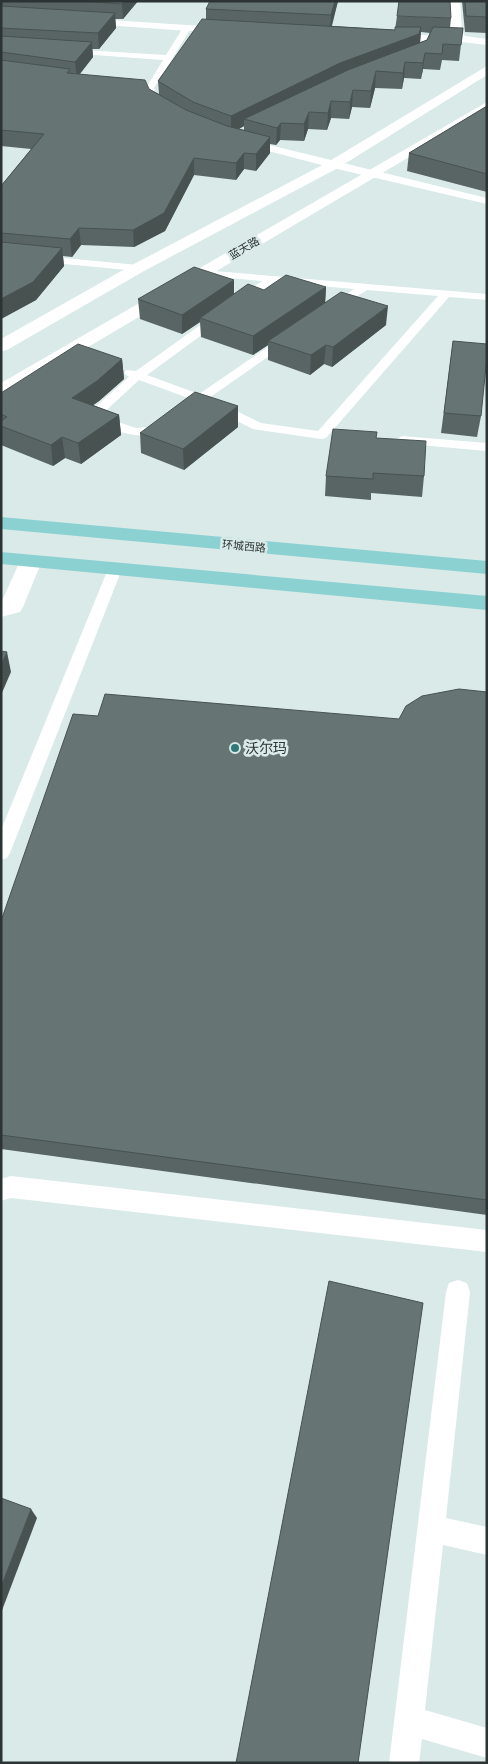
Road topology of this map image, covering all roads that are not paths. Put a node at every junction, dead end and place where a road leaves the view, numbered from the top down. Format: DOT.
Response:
graph roads {
  1 [pos="455,1"];
  2 [pos="67,20"];
  3 [pos="186,28"];
  4 [pos="242,32"];
  5 [pos="370,38"];
  6 [pos="461,39"];
  7 [pos="487,42"];
  8 [pos="60,51"];
  9 [pos="168,58"];
  10 [pos="487,70"];
  11 [pos="487,106"];
  12 [pos="176,114"];
  13 [pos="231,138"];
  14 [pos="333,166"];
  15 [pos="371,174"];
  16 [pos="487,201"];
  17 [pos="1,255"];
  18 [pos="138,268"];
  19 [pos="202,273"];
  20 [pos="272,279"];
  21 [pos="364,287"];
  22 [pos="446,294"];
  23 [pos="487,297"];
  24 [pos="323,314"];
  25 [pos="298,331"];
  26 [pos="1,346"];
  27 [pos="73,348"];
  28 [pos="91,356"];
  29 [pos="119,368"];
  30 [pos="137,376"];
  31 [pos="1,391"];
  32 [pos="200,398"];
  33 [pos="321,435"];
  34 [pos="340,436"];
  35 [pos="387,439"];
  36 [pos="487,447"];
  37 [pos="1,523"];
  38 [pos="1,558"];
  39 [pos="31,561"];
  40 [pos="487,568"];
  41 [pos="115,569"];
  42 [pos="487,603"];
  43 [pos="1,610"];
  44 [pos="1,853"];
  45 [pos="1,1190"];
  46 [pos="487,1241"];
  47 [pos="458,1292"];
  48 [pos="432,1529"];
  49 [pos="487,1541"];
  50 [pos="410,1721"];
  51 [pos="487,1743"];
  52 [pos="404,1763"];
  1 -- 6 [label="street"];
  2 -- 3 [label="street"];
  3 -- 4 [label="street"];
  3 -- 9 [label="lane"];
  5 -- 6 [label="street"];
  6 -- 7 [label="street"];
  8 -- 9 [label="lane"];
  9 -- 12 [label="lane"];
  10 -- 14 [label="street"];
  11 -- 15 [label="street, 蓝天路"];
  13 -- 14 [label="lane"];
  14 -- 15 [label="lane"];
  14 -- 18 [label="street"];
  15 -- 16 [label="lane"];
  15 -- 19 [label="street, 蓝天路"];
  17 -- 18 [label="lane"];
  18 -- 26 [label="street"];
  19 -- 20 [label="lane"];
  19 -- 27 [label="street, 蓝天路"];
  20 -- 21 [label="lane"];
  20 -- 30 [label="lane"];
  21 -- 22 [label="lane"];
  21 -- 24 [label="lane"];
  22 -- 23 [label="lane"];
  22 -- 33 [label="lane"];
  25 -- 32 [label="lane"];
  27 -- 28 [label="lane"];
  27 -- 31 [label="street, 蓝天路"];
  29 -- 30 [label="lane"];
  30 -- 32 [label="lane"];
  30 -- 32 [label="lane"];
  32 -- 33 [label="lane"];
  33 -- 34 [label="lane"];
  35 -- 36 [label="lane"];
  37 -- 40 [label="main road, 环城西路"];
  38 -- 39 [label="main road"];
  39 -- 41 [label="main road"];
  39 -- 43 [label="street"];
  41 -- 42 [label="main road"];
  41 -- 44 [label="lane"];
  45 -- 46 [label="lane"];
  47 -- 48 [label="lane"];
  48 -- 49 [label="lane"];
  48 -- 50 [label="lane"];
  50 -- 51 [label="lane"];
  50 -- 52 [label="lane"];
}
